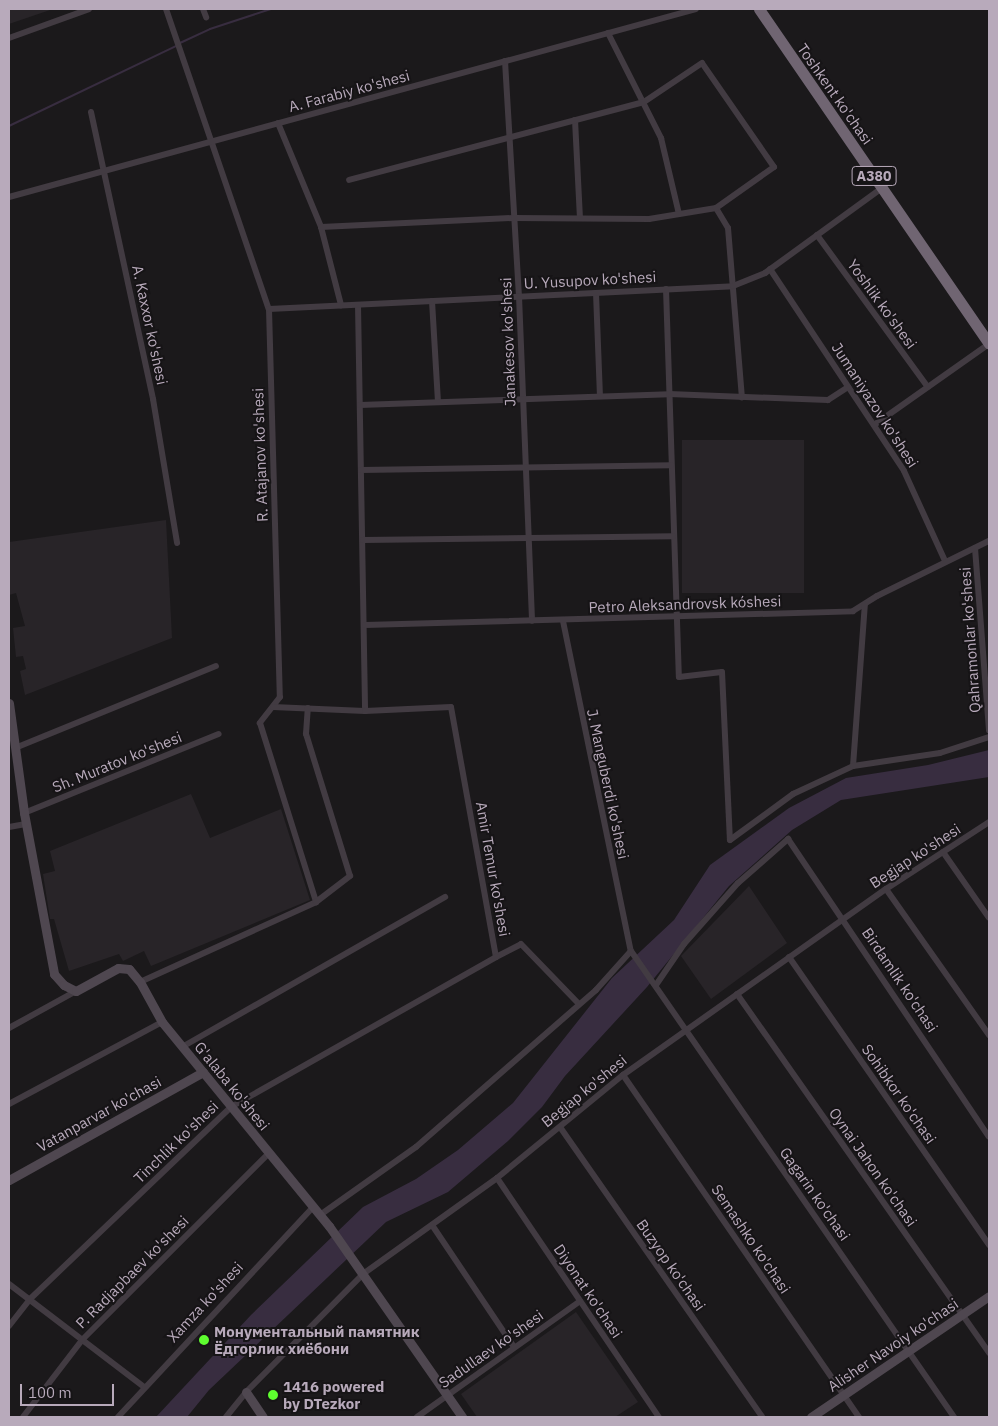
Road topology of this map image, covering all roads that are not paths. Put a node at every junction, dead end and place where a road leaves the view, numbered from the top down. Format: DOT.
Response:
graph roads {
  1 [pos="87,9"];
  2 [pos="166,9"];
  3 [pos="203,9"];
  4 [pos="696,9"];
  5 [pos="758,9"];
  6 [pos="206,16"];
  7 [pos="608,33"];
  8 [pos="9,38"];
  9 [pos="505,61"];
  10 [pos="644,102"];
  11 [pos="91,112"];
  12 [pos="575,120"];
  13 [pos="278,123"];
  14 [pos="510,137"];
  15 [pos="212,141"];
  16 [pos="105,171"];
  17 [pos="349,180"];
  18 [pos="882,188"];
  19 [pos="9,197"];
  20 [pos="716,208"];
  21 [pos="679,214"];
  22 [pos="514,218"];
  23 [pos="580,218"];
  24 [pos="321,228"];
  25 [pos="817,235"];
  26 [pos="770,270"];
  27 [pos="733,286"];
  28 [pos="666,289"];
  29 [pos="596,293"];
  30 [pos="519,296"];
  31 [pos="432,301"];
  32 [pos="341,305"];
  33 [pos="358,305"];
  34 [pos="269,309"];
  35 [pos="989,344"];
  36 [pos="848,387"];
  37 [pos="928,387"];
  38 [pos="669,394"];
  39 [pos="600,396"];
  40 [pos="742,397"];
  41 [pos="523,399"];
  42 [pos="438,402"];
  43 [pos="360,406"];
  44 [pos="874,426"];
  45 [pos="671,465"];
  46 [pos="526,467"];
  47 [pos="361,470"];
  48 [pos="673,536"];
  49 [pos="528,538"];
  50 [pos="363,540"];
  51 [pos="989,541"];
  52 [pos="177,544"];
  53 [pos="975,548"];
  54 [pos="945,562"];
  55 [pos="865,604"];
  56 [pos="675,617"];
  57 [pos="532,621"];
  58 [pos="563,621"];
  59 [pos="364,625"];
  60 [pos="216,666"];
  61 [pos="9,702"];
  62 [pos="272,707"];
  63 [pos="308,708"];
  64 [pos="365,711"];
  65 [pos="9,713"];
  66 [pos="989,730"];
  67 [pos="219,734"];
  68 [pos="989,737"];
  69 [pos="15,748"];
  70 [pos="853,766"];
  71 [pos="24,813"];
  72 [pos="989,822"];
  73 [pos="26,824"];
  74 [pos="9,827"];
  75 [pos="943,852"];
  76 [pos="886,889"];
  77 [pos="445,897"];
  78 [pos="316,902"];
  79 [pos="989,918"];
  80 [pos="844,919"];
  81 [pos="633,953"];
  82 [pos="496,957"];
  83 [pos="789,957"];
  84 [pos="140,982"];
  85 [pos="654,983"];
  86 [pos="76,991"];
  87 [pos="737,994"];
  88 [pos="578,1003"];
  89 [pos="162,1022"];
  90 [pos="9,1028"];
  91 [pos="687,1030"];
  92 [pos="989,1035"];
  93 [pos="182,1047"];
  94 [pos="203,1072"];
  95 [pos="624,1075"];
  96 [pos="9,1104"];
  97 [pos="231,1107"];
  98 [pos="560,1127"];
  99 [pos="989,1137"];
  100 [pos="269,1153"];
  101 [pos="497,1178"];
  102 [pos="9,1180"];
  103 [pos="313,1207"];
  104 [pos="320,1215"];
  105 [pos="432,1225"];
  106 [pos="989,1245"];
  107 [pos="363,1274"];
  108 [pos="9,1284"];
  109 [pos="989,1296"];
  110 [pos="29,1300"];
  111 [pos="580,1301"];
  112 [pos="962,1315"];
  113 [pos="9,1326"];
  114 [pos="82,1340"];
  115 [pos="514,1347"];
  116 [pos="909,1352"];
  117 [pos="989,1353"];
  118 [pos="144,1387"];
  119 [pos="246,1392"];
  120 [pos="446,1395"];
  121 [pos="843,1395"];
  122 [pos="23,1417"];
  123 [pos="118,1417"];
  124 [pos="226,1417"];
  125 [pos="263,1417"];
  126 [pos="417,1417"];
  127 [pos="462,1417"];
  128 [pos="659,1417"];
  129 [pos="762,1417"];
  130 [pos="811,1417"];
  131 [pos="859,1417"];
  132 [pos="954,1417"];
  1 -- 8 [label="street"];
  2 -- 15 [label="street, R. Atajanov ko'shesi"];
  3 -- 6 [label="street"];
  4 -- 7 [label="street, A. Farabiy ko'shesi"];
  5 -- 18 [label="highway, Toshkent ko'chasi / A380"];
  7 -- 9 [label="street, A. Farabiy ko'shesi"];
  7 -- 10 [label="street"];
  9 -- 13 [label="street, A. Farabiy ko'shesi"];
  9 -- 14 [label="street, Janakesov ko'shesi"];
  10 -- 12 [label="street"];
  10 -- 20 [label="street"];
  10 -- 21 [label="street"];
  11 -- 16 [label="street, A. Kaxxor ko'shesi"];
  12 -- 14 [label="street"];
  12 -- 23 [label="street"];
  13 -- 15 [label="street, A. Farabiy ko'shesi"];
  13 -- 24 [label="street"];
  14 -- 17 [label="street"];
  14 -- 22 [label="street, Janakesov ko'shesi"];
  15 -- 16 [label="street, A. Farabiy ko'shesi"];
  15 -- 34 [label="street, R. Atajanov ko'shesi"];
  16 -- 19 [label="street, A. Farabiy ko'shesi"];
  16 -- 52 [label="street, A. Kaxxor ko'shesi"];
  18 -- 25 [label="street, U. Yusupov ko'shesi"];
  18 -- 35 [label="highway, Toshkent ko'chasi / A380"];
  20 -- 21 [label="street"];
  20 -- 27 [label="street"];
  21 -- 23 [label="street"];
  22 -- 23 [label="street"];
  22 -- 24 [label="street"];
  22 -- 30 [label="street, Janakesov ko'shesi"];
  24 -- 32 [label="street"];
  25 -- 26 [label="street, U. Yusupov ko'shesi"];
  25 -- 37 [label="street, Yoshlik ko'shesi"];
  26 -- 27 [label="street, U. Yusupov ko'shesi"];
  26 -- 36 [label="street, Jumaniyazov ko'shesi"];
  27 -- 28 [label="street, U. Yusupov ko'shesi"];
  27 -- 40 [label="street"];
  28 -- 29 [label="street, U. Yusupov ko'shesi"];
  28 -- 38 [label="street"];
  29 -- 30 [label="street, U. Yusupov ko'shesi"];
  29 -- 39 [label="street"];
  30 -- 31 [label="street, U. Yusupov ko'shesi"];
  30 -- 41 [label="street, Janakesov ko'shesi"];
  31 -- 33 [label="street, U. Yusupov ko'shesi"];
  31 -- 42 [label="street"];
  32 -- 33 [label="street, U. Yusupov ko'shesi"];
  32 -- 34 [label="street, U. Yusupov ko'shesi"];
  33 -- 43 [label="street"];
  34 -- 62 [label="street, R. Atajanov ko'shesi"];
  35 -- 37 [label="street"];
  36 -- 40 [label="street"];
  36 -- 44 [label="street, Jumaniyazov ko'shesi"];
  37 -- 44 [label="street"];
  38 -- 39 [label="street"];
  38 -- 40 [label="street"];
  38 -- 45 [label="street"];
  39 -- 41 [label="street"];
  41 -- 42 [label="street"];
  41 -- 46 [label="street, Janakesov ko'shesi"];
  42 -- 43 [label="street"];
  43 -- 47 [label="street"];
  44 -- 54 [label="street, Jumaniyazov ko'shesi"];
  45 -- 46 [label="street"];
  45 -- 48 [label="street"];
  46 -- 47 [label="street"];
  46 -- 49 [label="street, Janakesov ko'shesi"];
  47 -- 50 [label="street"];
  48 -- 49 [label="street"];
  48 -- 56 [label="street"];
  49 -- 50 [label="street"];
  49 -- 57 [label="street, Janakesov ko'shesi"];
  50 -- 59 [label="street"];
  51 -- 53 [label="street, Petro Aleksandrovsk kóshesi"];
  53 -- 54 [label="street, Petro Aleksandrovsk kóshesi"];
  53 -- 66 [label="street, Qahramonlar ko'shesi"];
  54 -- 55 [label="street, Petro Aleksandrovsk kóshesi"];
  55 -- 56 [label="street, Petro Aleksandrovsk kóshesi"];
  55 -- 70 [label="street"];
  56 -- 58 [label="street, Petro Aleksandrovsk kóshesi"];
  56 -- 70 [label="street"];
  57 -- 58 [label="street, Petro Aleksandrovsk kóshesi"];
  57 -- 59 [label="street, Petro Aleksandrovsk kóshesi"];
  58 -- 81 [label="street, J. Manguberdi ko'shesi"];
  59 -- 64 [label="street"];
  60 -- 69 [label="street"];
  61 -- 65 [label="street"];
  62 -- 63 [label="street"];
  62 -- 78 [label="street, R. Atajanov ko'shesi"];
  63 -- 64 [label="street"];
  63 -- 78 [label="street"];
  64 -- 82 [label="street, Amir Temur ko'shesi"];
  65 -- 69 [label="street"];
  67 -- 71 [label="street, Sh. Muratov ko'shesi"];
  68 -- 70 [label="street"];
  69 -- 71 [label="street"];
  71 -- 73 [label="street"];
  72 -- 75 [label="street, Begjap ko'shesi"];
  73 -- 74 [label="street"];
  73 -- 86 [label="street"];
  75 -- 76 [label="street, Begjap ko'shesi"];
  75 -- 79 [label="street"];
  76 -- 80 [label="street, Begjap ko'shesi"];
  76 -- 92 [label="street"];
  77 -- 93 [label="street"];
  78 -- 84 [label="street"];
  80 -- 83 [label="street, Begjap ko'shesi"];
  80 -- 85 [label="street, Birdamlik ko'chasi"];
  80 -- 99 [label="street, Birdamlik ko'chasi"];
  81 -- 85 [label="street, Gagarin ko'chasi"];
  81 -- 88 [label="street"];
  82 -- 88 [label="street, Amir Temur ko'shesi"];
  82 -- 97 [label="street, Tinchlik ko'shesi"];
  83 -- 87 [label="street, Begjap ko'shesi"];
  83 -- 106 [label="street, Sohibkor ko'chasi"];
  84 -- 86 [label="street, G'alaba ko'shesi"];
  84 -- 89 [label="street, G'alaba ko'shesi"];
  85 -- 91 [label="street, Gagarin ko'chasi"];
  86 -- 90 [label="street"];
  87 -- 91 [label="street, Begjap ko'shesi"];
  87 -- 112 [label="street, Oynai Jahon ko'chasi"];
  88 -- 104 [label="street"];
  89 -- 93 [label="street, G'alaba ko'shesi"];
  89 -- 96 [label="street"];
  91 -- 95 [label="street, Begjap ko'shesi"];
  91 -- 116 [label="street, Gagarin ko'chasi"];
  93 -- 94 [label="street, G'alaba ko'shesi"];
  94 -- 97 [label="street, G'alaba ko'shesi"];
  94 -- 102 [label="street, Vatanparvar ko'chasi"];
  95 -- 98 [label="street, Begjap ko'shesi"];
  95 -- 121 [label="street, Semashko ko'chasi"];
  97 -- 100 [label="street, G'alaba ko'shesi"];
  97 -- 110 [label="street, Tinchlik ko'shesi"];
  98 -- 101 [label="street, Begjap ko'shesi"];
  98 -- 129 [label="street, Buzyop ko'chasi"];
  100 -- 103 [label="street, G'alaba ko'shesi"];
  100 -- 114 [label="street, P. Radjapbaev ko'shesi"];
  101 -- 105 [label="street, Begjap ko'shesi"];
  101 -- 111 [label="street, Diyonat ko'chasi"];
  103 -- 104 [label="street, G'alaba ko'shesi"];
  103 -- 118 [label="street, Xamza ko'shesi"];
  104 -- 107 [label="street, G'alaba ko'shesi"];
  105 -- 107 [label="street, Begjap ko'shesi"];
  105 -- 115 [label="street"];
  107 -- 119 [label="street, Begjap ko'shesi"];
  107 -- 120 [label="street, G'alaba ko'shesi"];
  108 -- 110 [label="street"];
  109 -- 112 [label="street, Alisher Navoiy ko'chasi"];
  110 -- 113 [label="street, Tinchlik ko'shesi"];
  110 -- 114 [label="street"];
  111 -- 115 [label="street, Sadullaev ko'shesi"];
  111 -- 128 [label="street, Diyonat ko'chasi"];
  112 -- 116 [label="street, Alisher Navoiy ko'chasi"];
  112 -- 117 [label="street, Oynai Jahon ko'chasi"];
  114 -- 118 [label="street"];
  114 -- 122 [label="street, P. Radjapbaev ko'shesi"];
  115 -- 120 [label="street, Sadullaev ko'shesi"];
  116 -- 121 [label="street, Alisher Navoiy ko'chasi"];
  116 -- 132 [label="street, Gagarin ko'chasi"];
  118 -- 123 [label="street, Xamza ko'shesi"];
  119 -- 124 [label="street, Begjap ko'shesi"];
  119 -- 125 [label="street"];
  120 -- 126 [label="street, Sadullaev ko'shesi"];
  120 -- 127 [label="street, G'alaba ko'shesi"];
  121 -- 130 [label="street, Alisher Navoiy ko'chasi"];
  121 -- 131 [label="street, Semashko ko'chasi"];
}
